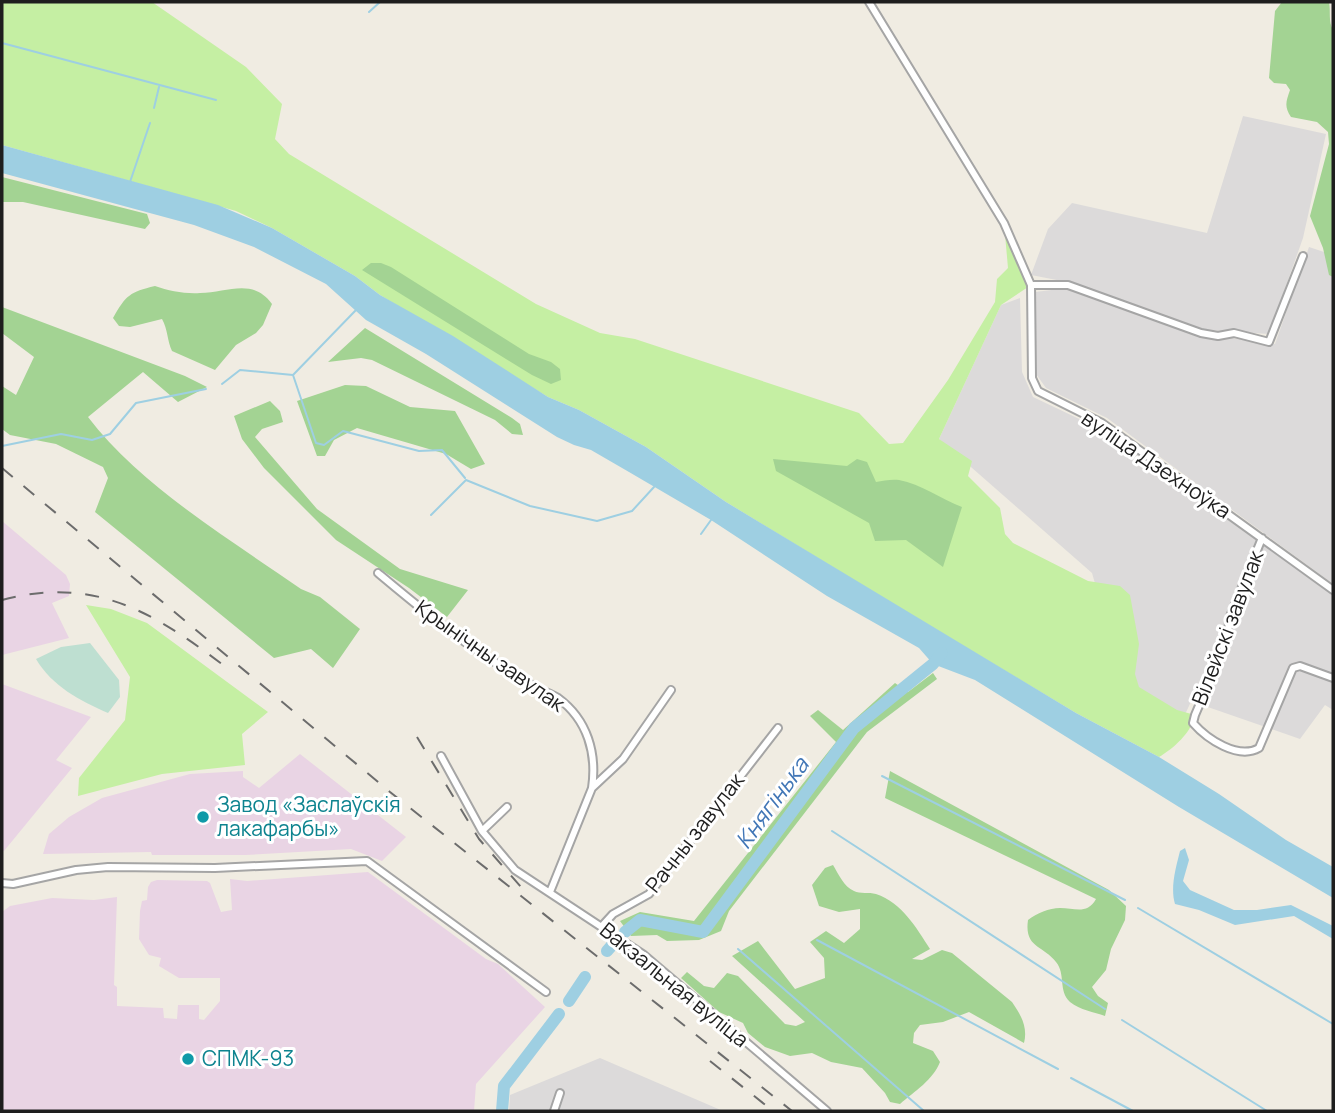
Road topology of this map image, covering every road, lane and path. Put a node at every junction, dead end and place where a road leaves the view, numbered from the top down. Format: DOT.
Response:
graph roads {
  1 [pos="869,2"];
  2 [pos="1303,256"];
  3 [pos="1031,285"];
  4 [pos="1262,538"];
  5 [pos="378,573"];
  6 [pos="1333,590"];
  7 [pos="1333,678"];
  8 [pos="671,690"];
  9 [pos="778,728"];
  10 [pos="441,756"];
  11 [pos="592,788"];
  12 [pos="507,807"];
  13 [pos="482,831"];
  14 [pos="2,883"];
  15 [pos="550,892"];
  16 [pos="602,926"];
  17 [pos="547,992"];
  18 [pos="559,1093"];
  19 [pos="554,1111"];
  20 [pos="827,1111"];
  1 -- 3 [label="street"];
  2 -- 3 [label="street"];
  3 -- 4 [label="street, вуліца Дзехноўка"];
  4 -- 6 [label="street, вуліца Дзехноўка"];
  4 -- 7 [label="street, Вілейскі завулак"];
  5 -- 11 [label="street, Крынічны завулак"];
  8 -- 11 [label="street"];
  9 -- 16 [label="street, Рачны завулак"];
  10 -- 13 [label="street, Вакзальная вуліца"];
  11 -- 15 [label="street"];
  12 -- 13 [label="street"];
  13 -- 15 [label="street, Вакзальная вуліца"];
  14 -- 17 [label="street"];
  15 -- 16 [label="street, Вакзальная вуліца"];
  16 -- 20 [label="street, Вакзальная вуліца"];
  18 -- 19 [label="street"];
}
